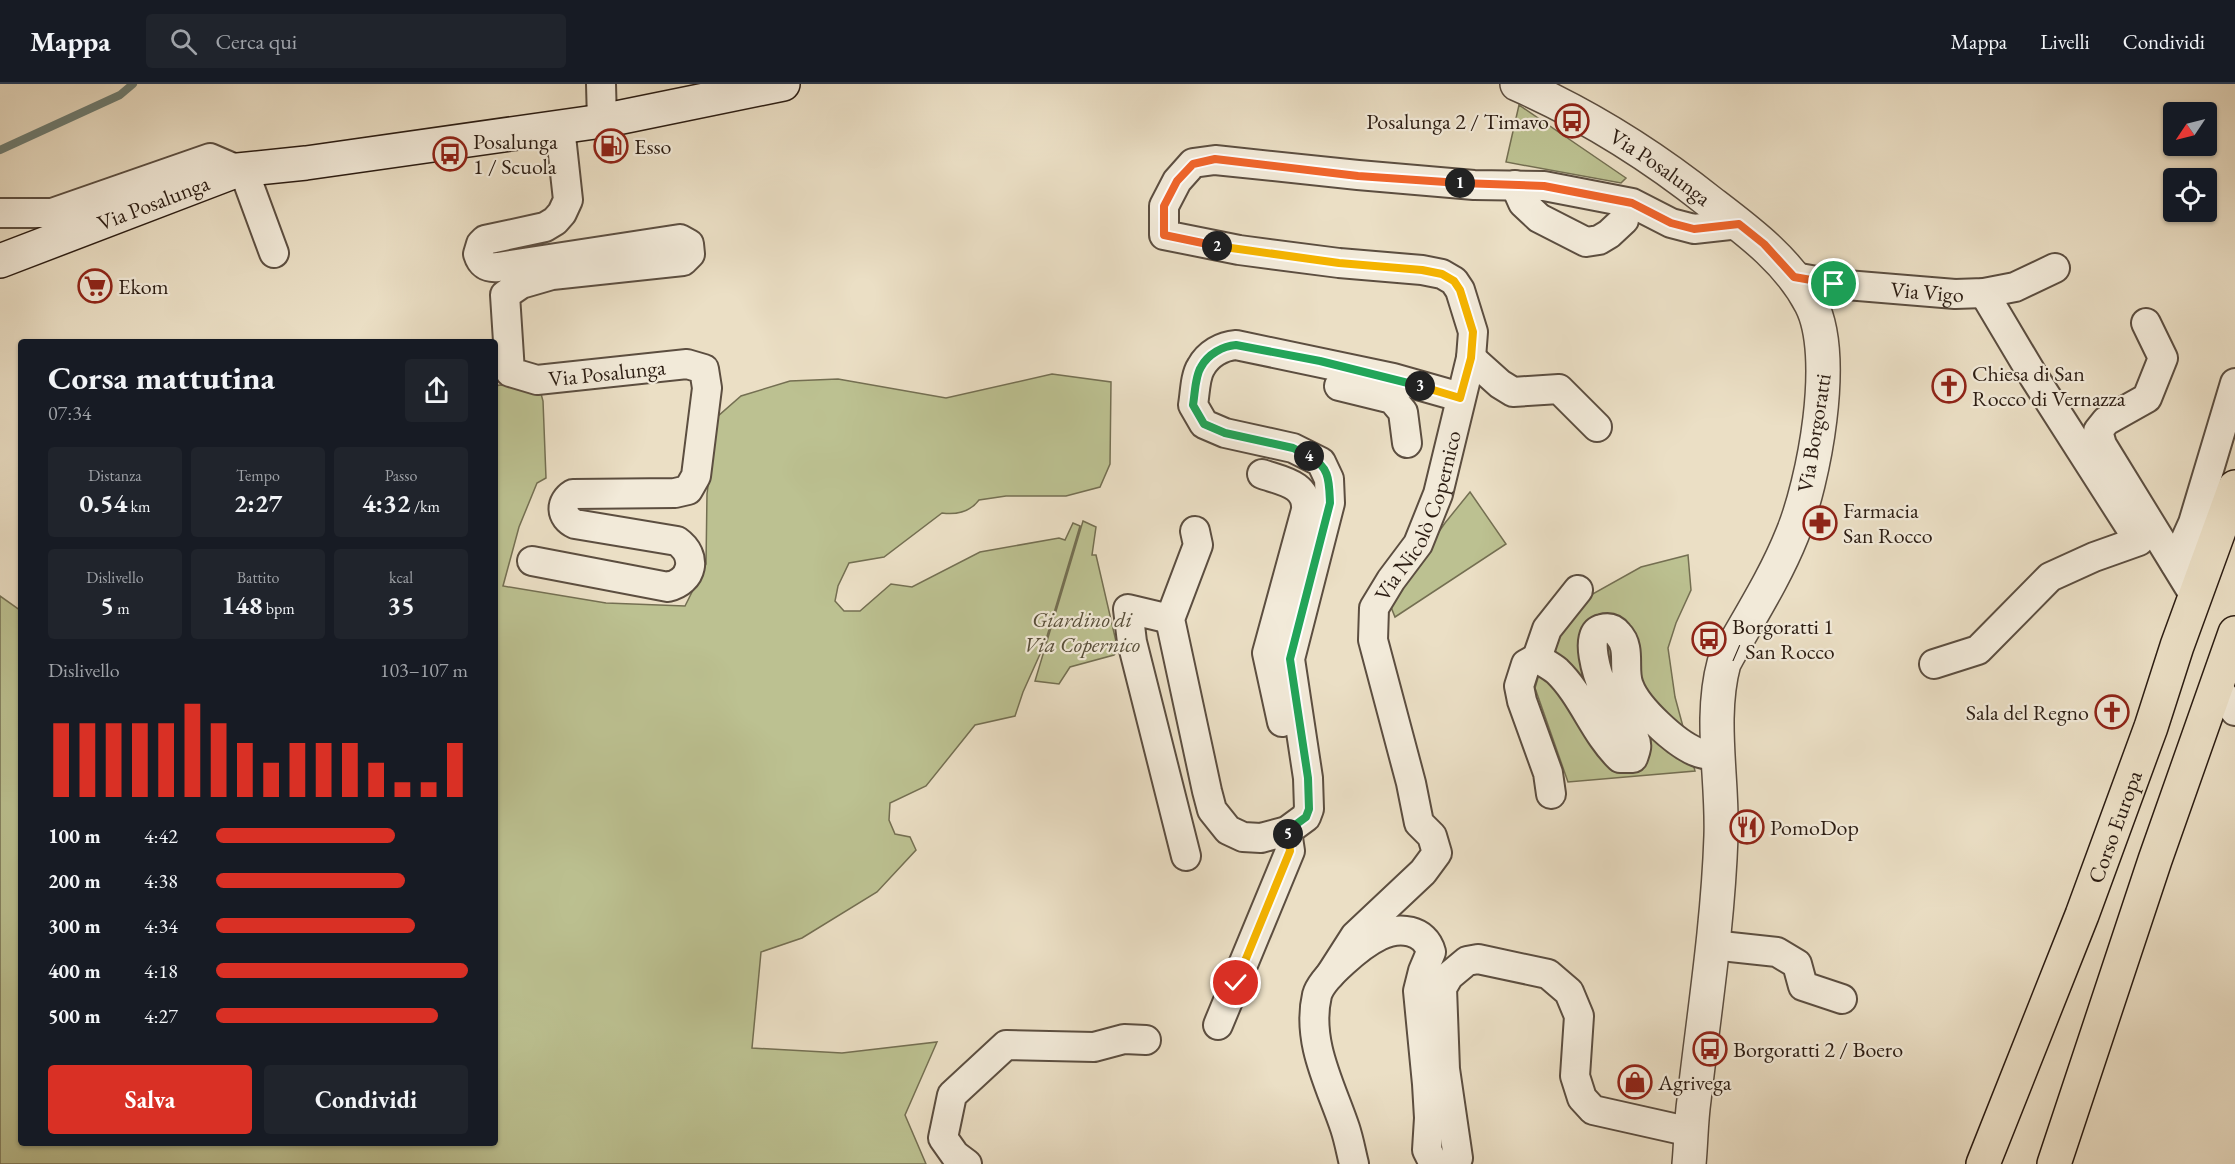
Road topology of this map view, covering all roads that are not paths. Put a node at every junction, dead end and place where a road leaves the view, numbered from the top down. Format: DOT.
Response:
graph roads {
  1 [pos="601,84"];
  2 [pos="783,84"];
  3 [pos="1532,88"];
  4 [pos="602,121"];
  5 [pos="560,127"];
  6 [pos="240,169"];
  7 [pos="1515,185"];
  8 [pos="0,213"];
  9 [pos="1624,220"];
  10 [pos="1739,224"];
  11 [pos="274,253"];
  12 [pos="0,261"];
  13 [pos="2055,268"];
  14 [pos="1794,277"];
  15 [pos="1984,293"];
  16 [pos="2146,323"];
  17 [pos="1248,346"];
  18 [pos="1471,358"];
  19 [pos="2235,383"];
  20 [pos="1460,398"];
  21 [pos="1597,427"];
  22 [pos="1407,443"];
  23 [pos="1262,474"];
  24 [pos="2235,487"];
  25 [pos="1195,531"];
  26 [pos="532,561"];
  27 [pos="2175,562"];
  28 [pos="1578,590"];
  29 [pos="2196,598"];
  30 [pos="1170,619"];
  31 [pos="2235,633"];
  32 [pos="1537,658"];
  33 [pos="1934,664"];
  34 [pos="2226,699"];
  35 [pos="1719,757"];
  36 [pos="1308,778"];
  37 [pos="1551,794"];
  38 [pos="1287,831"];
  39 [pos="1186,856"];
  40 [pos="1712,945"];
  41 [pos="1330,975"];
  42 [pos="1842,999"];
  43 [pos="1218,1025"];
  44 [pos="1146,1040"];
  45 [pos="1690,1148"];
  46 [pos="967,1164"];
  47 [pos="1354,1164"];
  48 [pos="1437,1164"];
  49 [pos="1452,1164"];
  50 [pos="1983,1164"];
  51 [pos="2054,1164"];
  1 -- 4 [label="street"];
  2 -- 4 [label="street, Via Posalunga"];
  3 -- 10 [label="street, Via Posalunga"];
  4 -- 5 [label="street, Via Posalunga"];
  5 -- 6 [label="street, Via Posalunga"];
  5 -- 26 [label="street, Via Posalunga"];
  6 -- 8 [label="street"];
  6 -- 11 [label="street"];
  6 -- 12 [label="street, Via Posalunga"];
  7 -- 9 [label="street"];
  7 -- 10 [label="street, Via Nicolò Copernico"];
  7 -- 18 [label="street, Via Nicolò Copernico"];
  10 -- 14 [label="street, Via Posalunga"];
  13 -- 15 [label="street, Via Vigo"];
  14 -- 15 [label="street, Via Vigo"];
  14 -- 35 [label="street, Via Borgoratti"];
  15 -- 33 [label="street"];
  16 -- 27 [label="street"];
  17 -- 20 [label="street, Via Nicolò Copernico"];
  17 -- 22 [label="street, Via Nicolò Copernico"];
  17 -- 36 [label="street, Via Nicolò Copernico"];
  18 -- 20 [label="street, Via Nicolò Copernico"];
  18 -- 21 [label="street"];
  19 -- 27 [label="street"];
  20 -- 41 [label="street, Via Nicolò Copernico"];
  23 -- 36 [label="street"];
  24 -- 29 [label="main road, Corso Europa"];
  25 -- 30 [label="street"];
  27 -- 29 [label="street"];
  28 -- 32 [label="street"];
  29 -- 50 [label="main road, Corso Europa"];
  30 -- 38 [label="street"];
  30 -- 39 [label="street"];
  31 -- 34 [label="main road"];
  32 -- 35 [label="street"];
  32 -- 37 [label="street"];
  34 -- 51 [label="main road"];
  35 -- 40 [label="street, Via Borgoratti"];
  36 -- 38 [label="street, Via Nicolò Copernico"];
  38 -- 43 [label="street"];
  40 -- 42 [label="street"];
  40 -- 45 [label="street, Via Borgoratti"];
  41 -- 47 [label="street"];
  41 -- 48 [label="street"];
  44 -- 46 [label="street"];
  45 -- 49 [label="street"];
}
